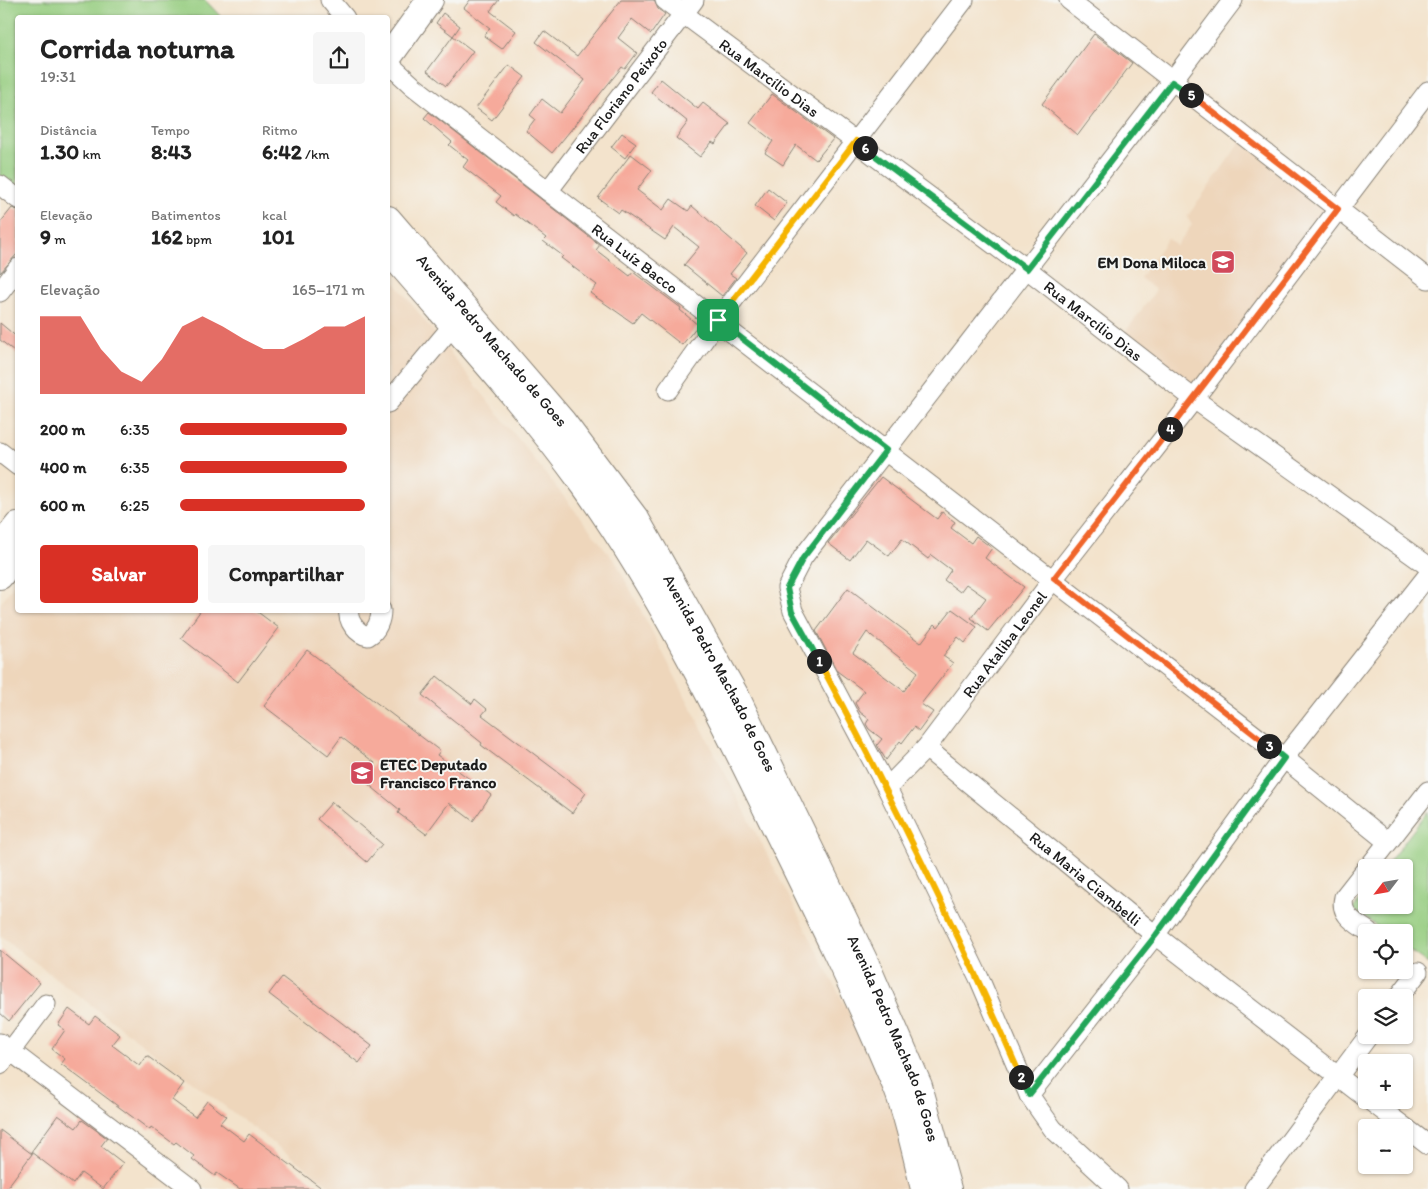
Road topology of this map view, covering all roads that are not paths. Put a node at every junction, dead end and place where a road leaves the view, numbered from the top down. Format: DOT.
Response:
graph roads {
  1 [pos="330,0"];
  2 [pos="410,0"];
  3 [pos="430,0"];
  4 [pos="665,0"];
  5 [pos="694,0"];
  6 [pos="964,0"];
  7 [pos="1069,0"];
  8 [pos="1233,0"];
  9 [pos="342,15"];
  10 [pos="682,15"];
  11 [pos="390,27"];
  12 [pos="390,55"];
  13 [pos="390,65"];
  14 [pos="1172,82"];
  15 [pos="1428,92"];
  16 [pos="856,141"];
  17 [pos="0,185"];
  18 [pos="548,191"];
  19 [pos="15,197"];
  20 [pos="1338,209"];
  21 [pos="390,221"];
  22 [pos="390,252"];
  23 [pos="1027,269"];
  24 [pos="15,272"];
  25 [pos="1428,279"];
  26 [pos="0,292"];
  27 [pos="718,320"];
  28 [pos="454,324"];
  29 [pos="668,390"];
  30 [pos="1194,399"];
  31 [pos="390,401"];
  32 [pos="886,450"];
  33 [pos="0,452"];
  34 [pos="15,464"];
  35 [pos="15,529"];
  36 [pos="0,548"];
  37 [pos="15,556"];
  38 [pos="1428,566"];
  39 [pos="1428,575"];
  40 [pos="0,576"];
  41 [pos="1054,578"];
  42 [pos="349,613"];
  43 [pos="380,613"];
  44 [pos="926,748"];
  45 [pos="1284,758"];
  46 [pos="886,788"];
  47 [pos="1428,791"];
  48 [pos="1388,842"];
  49 [pos="1374,859"];
  50 [pos="1358,879"];
  51 [pos="1358,924"];
  52 [pos="1156,935"];
  53 [pos="1417,970"];
  54 [pos="1404,989"];
  55 [pos="46,1004"];
  56 [pos="1362,1044"];
  57 [pos="4,1053"];
  58 [pos="1337,1076"];
  59 [pos="1358,1092"];
  60 [pos="1029,1095"];
  61 [pos="1381,1109"];
  62 [pos="1428,1145"];
  63 [pos="192,1189"];
  64 [pos="924,1189"];
  65 [pos="948,1189"];
  66 [pos="1118,1189"];
  67 [pos="1254,1189"];
  1 -- 9 [label="street"];
  2 -- 11 [label="street"];
  3 -- 12 [label="street"];
  4 -- 10 [label="street, Rua Marcílio Dias"];
  5 -- 10 [label="street, Rua Floriano Peixoto"];
  6 -- 16 [label="street"];
  7 -- 14 [label="street"];
  8 -- 14 [label="street"];
  10 -- 16 [label="street, Rua Marcílio Dias"];
  10 -- 18 [label="street, Rua Floriano Peixoto"];
  13 -- 18 [label="street, Rua Luíz Bacco"];
  14 -- 20 [label="street"];
  14 -- 23 [label="street"];
  15 -- 20 [label="street, Rua Ataliba Leonel"];
  16 -- 23 [label="street, Rua Marcílio Dias"];
  16 -- 27 [label="street"];
  17 -- 19 [label="street"];
  18 -- 27 [label="street, Rua Luíz Bacco"];
  20 -- 25 [label="street"];
  20 -- 30 [label="street, Rua Ataliba Leonel"];
  21 -- 65 [label="street, Avenida Pedro Machado de Goes"];
  22 -- 28 [label="street, Avenida Pedro Machado de Goes"];
  23 -- 30 [label="street, Rua Marcílio Dias"];
  23 -- 32 [label="street"];
  24 -- 26 [label="street"];
  27 -- 29 [label="street"];
  27 -- 32 [label="street, Rua Luíz Bacco"];
  28 -- 31 [label="street"];
  28 -- 64 [label="street, Avenida Pedro Machado de Goes"];
  30 -- 38 [label="street, Rua Marcílio Dias"];
  30 -- 41 [label="street, Rua Ataliba Leonel"];
  32 -- 41 [label="street, Rua Luíz Bacco"];
  32 -- 46 [label="street"];
  33 -- 34 [label="street"];
  35 -- 36 [label="street"];
  37 -- 40 [label="street"];
  39 -- 45 [label="street"];
  41 -- 44 [label="street, Rua Ataliba Leonel"];
  41 -- 45 [label="street, Rua Luíz Bacco"];
  42 -- 43 [label="street"];
  44 -- 46 [label="street, Rua Ataliba Leonel"];
  44 -- 52 [label="street, Rua Maria Ciambelli"];
  45 -- 48 [label="street, Rua Luíz Bacco"];
  45 -- 52 [label="street"];
  46 -- 60 [label="street"];
  47 -- 48 [label="street"];
  48 -- 49 [label="street"];
  50 -- 51 [label="street"];
  52 -- 58 [label="street, Rua Maria Ciambelli"];
  52 -- 60 [label="street"];
  53 -- 54 [label="street"];
  55 -- 57 [label="street"];
  56 -- 58 [label="street"];
  57 -- 63 [label="street"];
  58 -- 59 [label="street, Rua Maria Ciambelli"];
  58 -- 67 [label="street"];
  60 -- 66 [label="street"];
  61 -- 62 [label="street, Rua Maria Ciambelli"];
}
